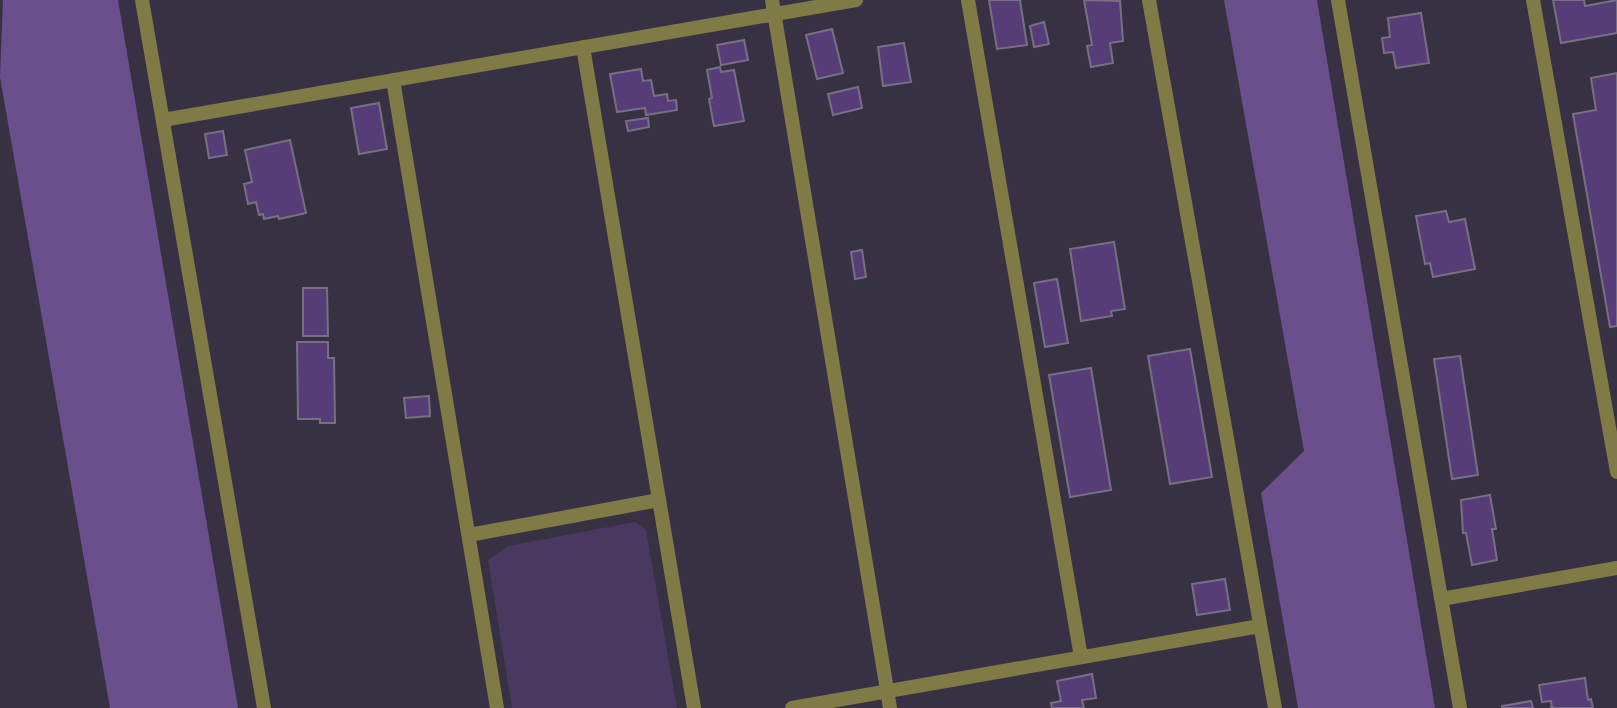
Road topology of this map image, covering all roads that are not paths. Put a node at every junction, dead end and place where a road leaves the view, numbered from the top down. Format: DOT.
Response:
graph roads {
  1 [pos="142,0"];
  2 [pos="856,0"];
  3 [pos="968,0"];
  4 [pos="1149,0"];
  5 [pos="1338,0"];
  6 [pos="1533,0"];
  7 [pos="773,7"];
  8 [pos="583,47"];
  9 [pos="393,80"];
  10 [pos="163,120"];
  11 [pos="1617,472"];
  12 [pos="659,499"];
  13 [pos="468,535"];
  14 [pos="1617,568"];
  15 [pos="1441,599"];
  16 [pos="1260,626"];
  17 [pos="1081,657"];
  18 [pos="888,692"];
  19 [pos="264,708"];
  20 [pos="497,708"];
  21 [pos="694,708"];
  22 [pos="792,708"];
  23 [pos="890,708"];
  24 [pos="1275,708"];
  25 [pos="1460,708"];
  1 -- 10 [label="street"];
  2 -- 7 [label="street"];
  3 -- 17 [label="street"];
  4 -- 16 [label="street"];
  5 -- 15 [label="street"];
  6 -- 11 [label="street"];
  7 -- 8 [label="street"];
  7 -- 18 [label="street"];
  8 -- 9 [label="street"];
  8 -- 12 [label="street"];
  9 -- 10 [label="street"];
  9 -- 13 [label="street"];
  10 -- 19 [label="street"];
  12 -- 13 [label="street"];
  12 -- 21 [label="street"];
  13 -- 20 [label="street"];
  14 -- 15 [label="street"];
  15 -- 25 [label="street"];
  16 -- 17 [label="street"];
  16 -- 24 [label="street"];
  17 -- 18 [label="street"];
  18 -- 22 [label="street"];
  18 -- 23 [label="street"];
}
